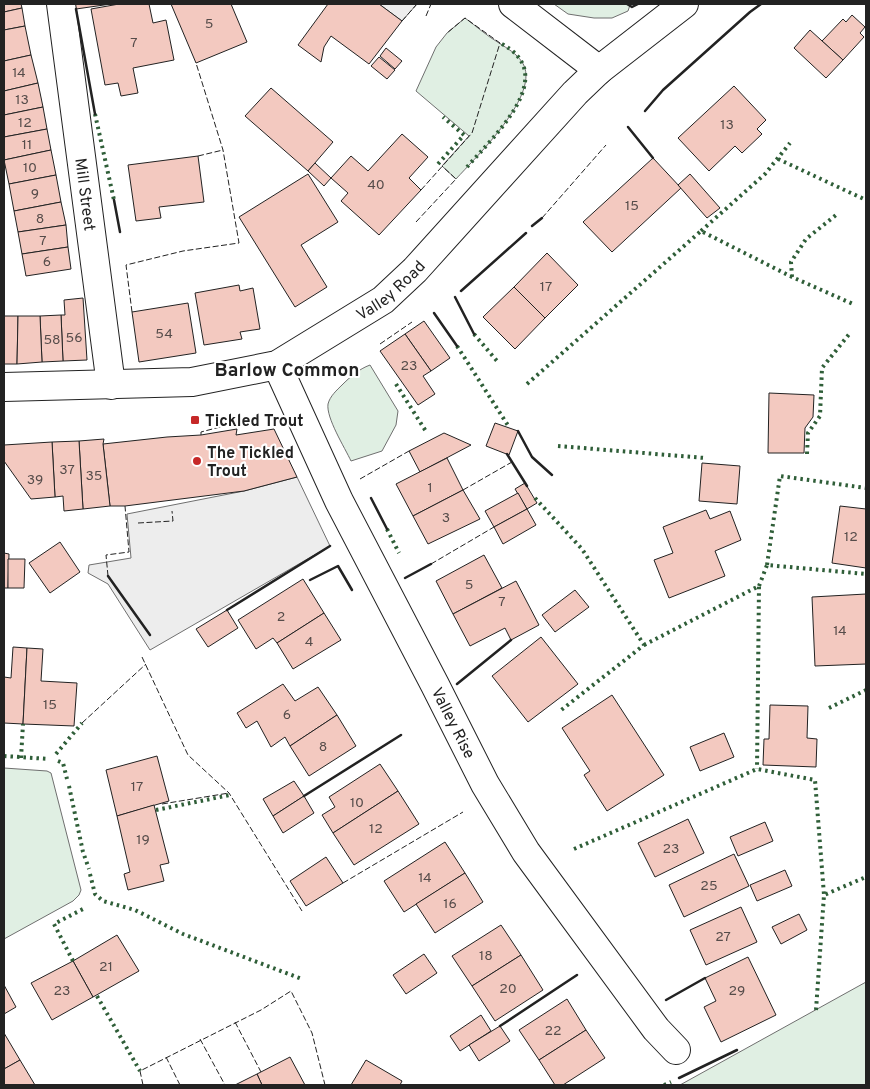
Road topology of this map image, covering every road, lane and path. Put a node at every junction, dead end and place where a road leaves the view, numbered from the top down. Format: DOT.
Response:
graph roads {
  1 [pos="61,4"];
  2 [pos="512,4"];
  3 [pos="684,4"];
  4 [pos="599,70"];
  5 [pos="277,365"];
  6 [pos="111,385"];
  7 [pos="4,387"];
  8 [pos="676,1050"];
  1 -- 6 [label="street, Mill Street"];
  2 -- 4 [label="street"];
  3 -- 4 [label="street, Valley Road"];
  4 -- 5 [label="street, Valley Road"];
  5 -- 6 [label="street, Valley Road"];
  5 -- 8 [label="street, Valley Rise"];
  6 -- 7 [label="street, Valley Road"];
}
